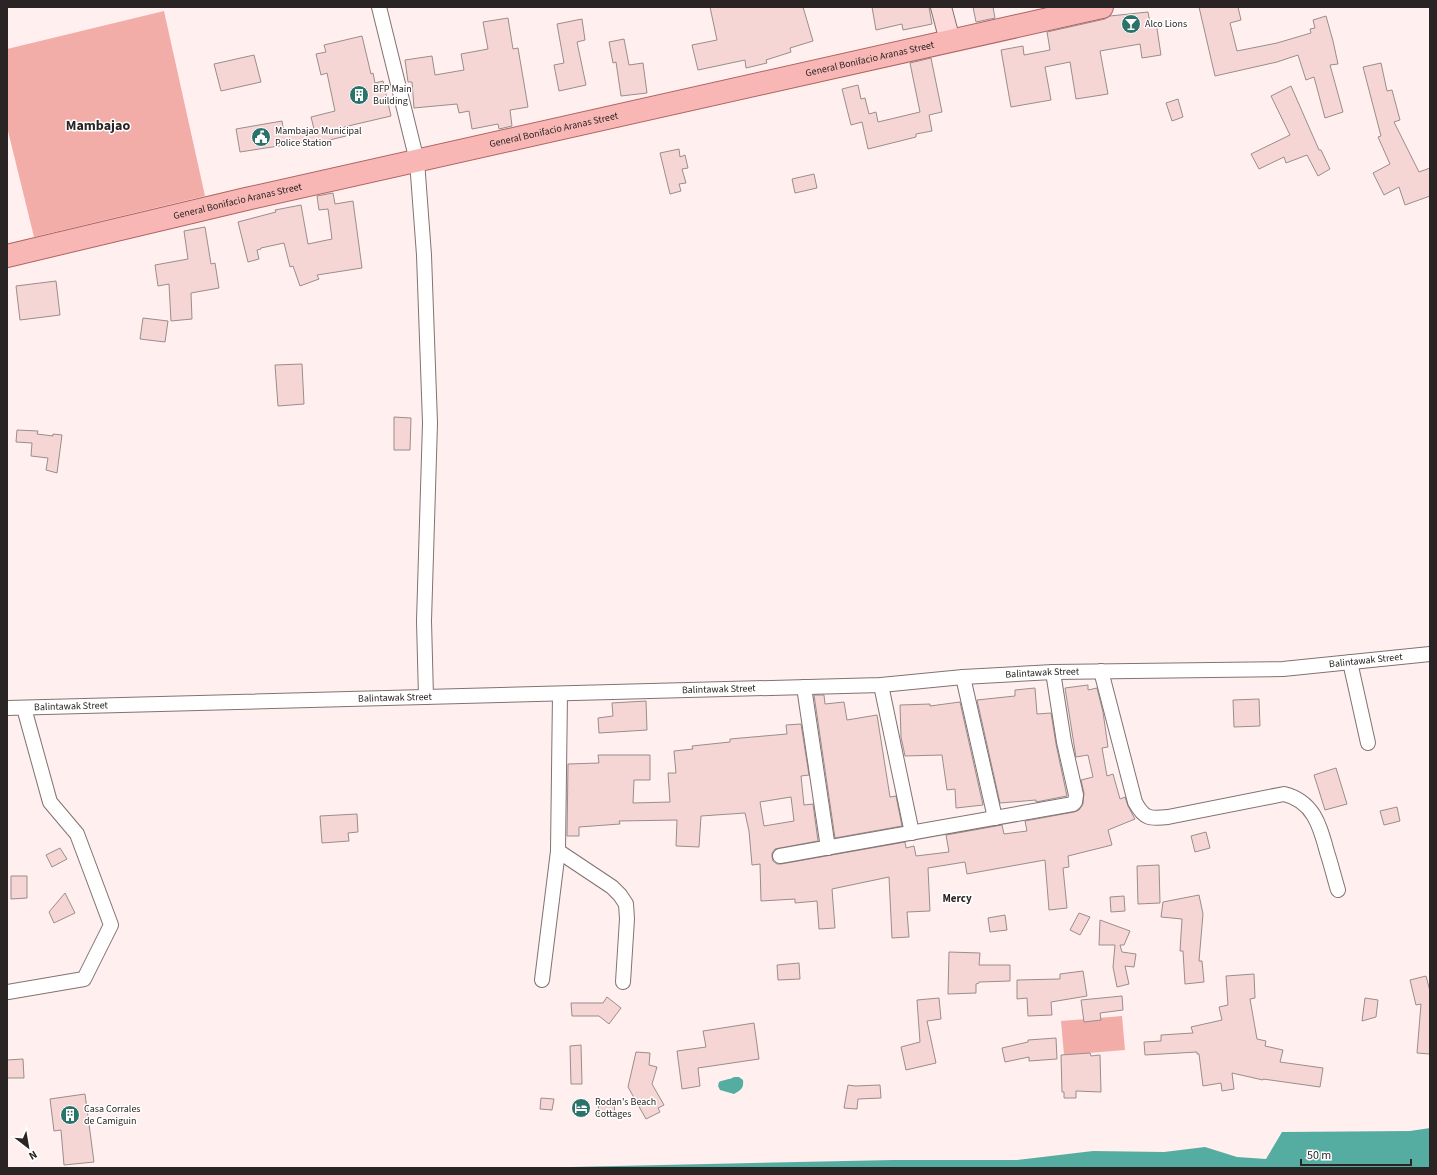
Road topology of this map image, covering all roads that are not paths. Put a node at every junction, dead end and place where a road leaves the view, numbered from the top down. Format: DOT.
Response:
graph roads {
  1 [pos="379,7"];
  2 [pos="941,7"];
  3 [pos="1102,7"];
  4 [pos="950,41"];
  5 [pos="417,161"];
  6 [pos="7,256"];
  7 [pos="1430,654"];
  8 [pos="1350,662"];
  9 [pos="1101,671"];
  10 [pos="1053,672"];
  11 [pos="963,678"];
  12 [pos="881,685"];
  13 [pos="804,687"];
  14 [pos="560,694"];
  15 [pos="426,697"];
  16 [pos="7,708"];
  17 [pos="24,708"];
  18 [pos="1368,743"];
  19 [pos="995,818"];
  20 [pos="912,833"];
  21 [pos="828,848"];
  22 [pos="558,851"];
  23 [pos="780,856"];
  24 [pos="1338,890"];
  25 [pos="542,980"];
  26 [pos="622,982"];
  27 [pos="8,992"];
  1 -- 5 [label="street"];
  2 -- 4 [label="street"];
  3 -- 4 [label="main road, General Bonifacio Aranas Street"];
  4 -- 5 [label="main road, General Bonifacio Aranas Street"];
  5 -- 6 [label="main road, General Bonifacio Aranas Street"];
  5 -- 15 [label="street"];
  7 -- 8 [label="street, Balintawak Street"];
  8 -- 9 [label="street, Balintawak Street"];
  8 -- 18 [label="street"];
  9 -- 10 [label="street, Balintawak Street"];
  9 -- 24 [label="street"];
  10 -- 11 [label="street, Balintawak Street"];
  10 -- 19 [label="street"];
  11 -- 12 [label="street, Balintawak Street"];
  11 -- 19 [label="street"];
  12 -- 13 [label="street, Balintawak Street"];
  12 -- 20 [label="street"];
  13 -- 14 [label="street, Balintawak Street"];
  13 -- 21 [label="street"];
  14 -- 15 [label="street, Balintawak Street"];
  14 -- 22 [label="street"];
  15 -- 17 [label="street, Balintawak Street"];
  16 -- 17 [label="street, Balintawak Street"];
  17 -- 27 [label="street"];
  19 -- 20 [label="street"];
  20 -- 21 [label="street"];
  21 -- 23 [label="street"];
  22 -- 25 [label="street"];
  22 -- 26 [label="street"];
}
